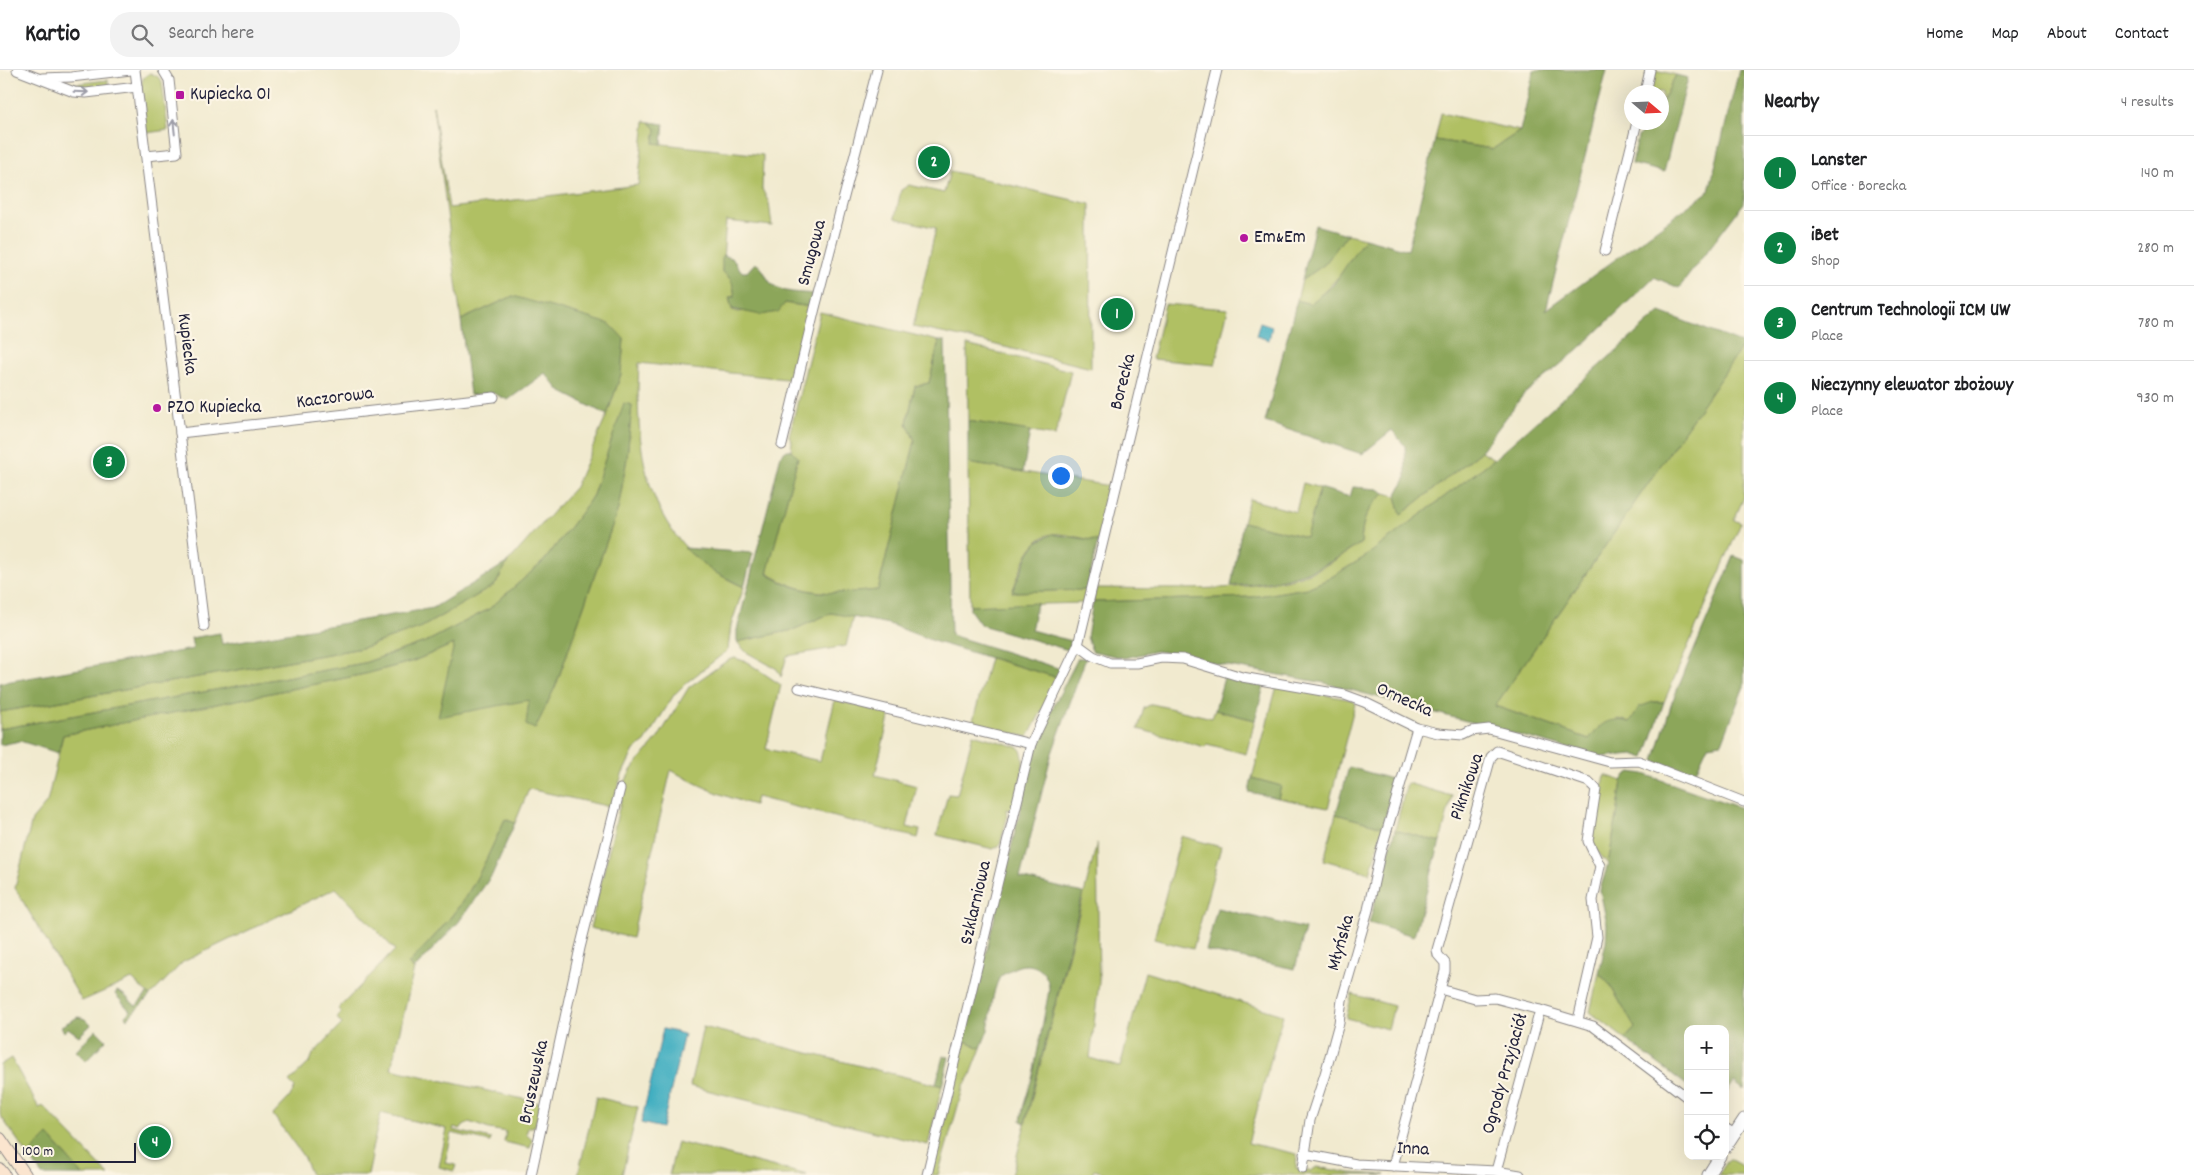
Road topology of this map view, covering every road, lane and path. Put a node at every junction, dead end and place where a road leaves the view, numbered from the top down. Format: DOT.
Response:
graph roads {
  1 [pos="17,70"];
  2 [pos="131,70"];
  3 [pos="135,70"];
  4 [pos="163,70"];
  5 [pos="877,70"];
  6 [pos="1217,70"];
  7 [pos="1650,70"];
  8 [pos="35,78"];
  9 [pos="1647,85"];
  10 [pos="137,87"];
  11 [pos="1635,130"];
  12 [pos="146,156"];
  13 [pos="1605,251"];
  14 [pos="494,397"];
  15 [pos="180,433"];
  16 [pos="782,445"];
  17 [pos="204,626"];
  18 [pos="1078,645"];
  19 [pos="799,688"];
  20 [pos="1417,728"];
  21 [pos="1032,744"];
  22 [pos="620,789"];
  23 [pos="1744,802"];
  24 [pos="1440,989"];
  25 [pos="1540,1010"];
  26 [pos="1578,1020"];
  27 [pos="1684,1095"];
  28 [pos="1744,1119"];
  29 [pos="1730,1131"];
  30 [pos="0,1139"];
  31 [pos="1304,1154"];
  32 [pos="1717,1160"];
  33 [pos="1393,1166"];
  34 [pos="1303,1168"];
  35 [pos="0,1170"];
  36 [pos="1496,1171"];
  37 [pos="4,1175"];
  38 [pos="25,1175"];
  39 [pos="531,1175"];
  40 [pos="927,1175"];
  41 [pos="1520,1175"];
  42 [pos="1708,1175"];
  1 -- 8 [label="street"];
  2 -- 8 [label="street"];
  3 -- 10 [label="street, Kupiecka"];
  12 -- 4 [label="street, one-way"];
  5 -- 16 [label="street, Smugowa"];
  6 -- 18 [label="street, Borecka"];
  7 -- 9 [label="street"];
  8 -- 10 [label="street, one-way"];
  10 -- 12 [label="street, Kupiecka"];
  11 -- 13 [label="street"];
  12 -- 15 [label="street, Kupiecka"];
  14 -- 15 [label="street, Kaczorowa"];
  15 -- 17 [label="street, Kupiecka"];
  18 -- 20 [label="street, Ornecka"];
  18 -- 21 [label="street, Szklarniowa"];
  19 -- 21 [label="street"];
  20 -- 23 [label="street, Ornecka"];
  20 -- 31 [label="street, Młyńska"];
  21 -- 40 [label="street, Szklarniowa"];
  22 -- 39 [label="street, Bruszewska"];
  24 -- 25 [label="street"];
  24 -- 26 [label="street, Piknikowa"];
  24 -- 33 [label="street, Piknikowa"];
  25 -- 26 [label="street, Ogrody Przyjaciół"];
  25 -- 36 [label="street, Ogrody Przyjaciół"];
  26 -- 27 [label="street, Ogrody Przyjaciół"];
  28 -- 29 [label="street"];
  30 -- 38 [label="main road"];
  31 -- 33 [label="street, Inna"];
  31 -- 34 [label="street, Młyńska"];
  32 -- 42 [label="street"];
  33 -- 36 [label="street, Inna"];
  35 -- 37 [label="main road"];
  36 -- 41 [label="street, Inna"];
}
